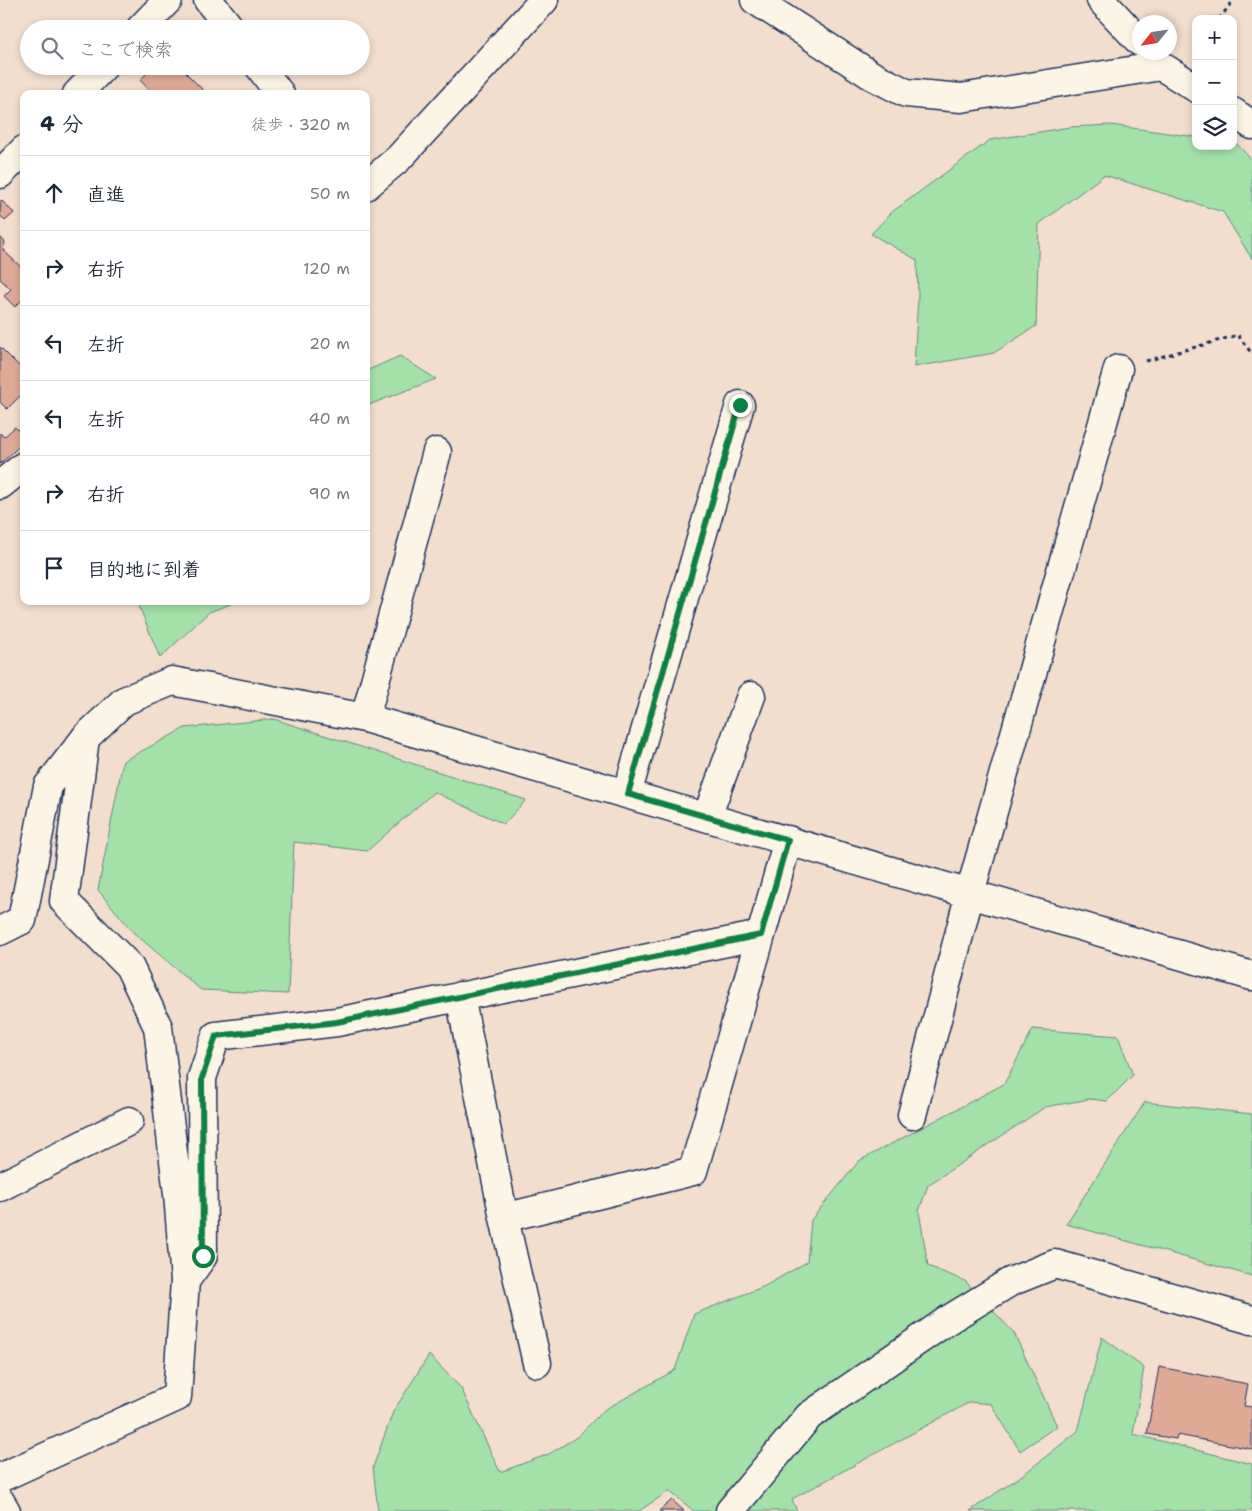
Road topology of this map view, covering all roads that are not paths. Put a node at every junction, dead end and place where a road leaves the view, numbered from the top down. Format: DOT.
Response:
graph roads {
  1 [pos="168,0"];
  2 [pos="208,0"];
  3 [pos="544,0"];
  4 [pos="754,0"];
  5 [pos="1100,0"];
  6 [pos="149,20"];
  7 [pos="223,20"];
  8 [pos="1132,34"];
  9 [pos="1150,60"];
  10 [pos="1156,60"];
  11 [pos="96,75"];
  12 [pos="266,75"];
  13 [pos="1192,85"];
  14 [pos="82,90"];
  15 [pos="277,90"];
  16 [pos="1237,115"];
  17 [pos="1252,125"];
  18 [pos="20,154"];
  19 [pos="0,174"];
  20 [pos="370,183"];
  21 [pos="1118,369"];
  22 [pos="740,405"];
  23 [pos="437,452"];
  24 [pos="20,469"];
  25 [pos="0,484"];
  26 [pos="751,696"];
  27 [pos="365,718"];
  28 [pos="86,737"];
  29 [pos="628,794"];
  30 [pos="708,817"];
  31 [pos="788,840"];
  32 [pos="970,893"];
  33 [pos="0,932"];
  34 [pos="761,935"];
  35 [pos="1252,976"];
  36 [pos="460,996"];
  37 [pos="912,1115"];
  38 [pos="129,1121"];
  39 [pos="0,1187"];
  40 [pos="504,1218"];
  41 [pos="185,1282"];
  42 [pos="1252,1320"];
  43 [pos="537,1363"];
  44 [pos="0,1478"];
  45 [pos="0,1501"];
  46 [pos="6,1511"];
  47 [pos="730,1511"];
  1 -- 6 [label="street"];
  2 -- 7 [label="street"];
  3 -- 20 [label="street"];
  4 -- 9 [label="street"];
  5 -- 8 [label="street"];
  10 -- 13 [label="street"];
  11 -- 14 [label="street"];
  12 -- 15 [label="street"];
  16 -- 17 [label="street"];
  18 -- 19 [label="street"];
  21 -- 32 [label="street"];
  22 -- 29 [label="street"];
  23 -- 27 [label="street"];
  24 -- 25 [label="street"];
  26 -- 30 [label="street"];
  27 -- 28 [label="street"];
  27 -- 29 [label="street"];
  28 -- 33 [label="street"];
  28 -- 41 [label="street"];
  29 -- 30 [label="street"];
  30 -- 31 [label="street"];
  31 -- 32 [label="street"];
  31 -- 34 [label="street"];
  32 -- 35 [label="street"];
  32 -- 37 [label="street"];
  34 -- 36 [label="street"];
  34 -- 40 [label="street"];
  36 -- 40 [label="street"];
  36 -- 41 [label="street"];
  38 -- 39 [label="street"];
  40 -- 43 [label="street"];
  41 -- 44 [label="street"];
  42 -- 47 [label="street"];
  45 -- 46 [label="street"];
}
